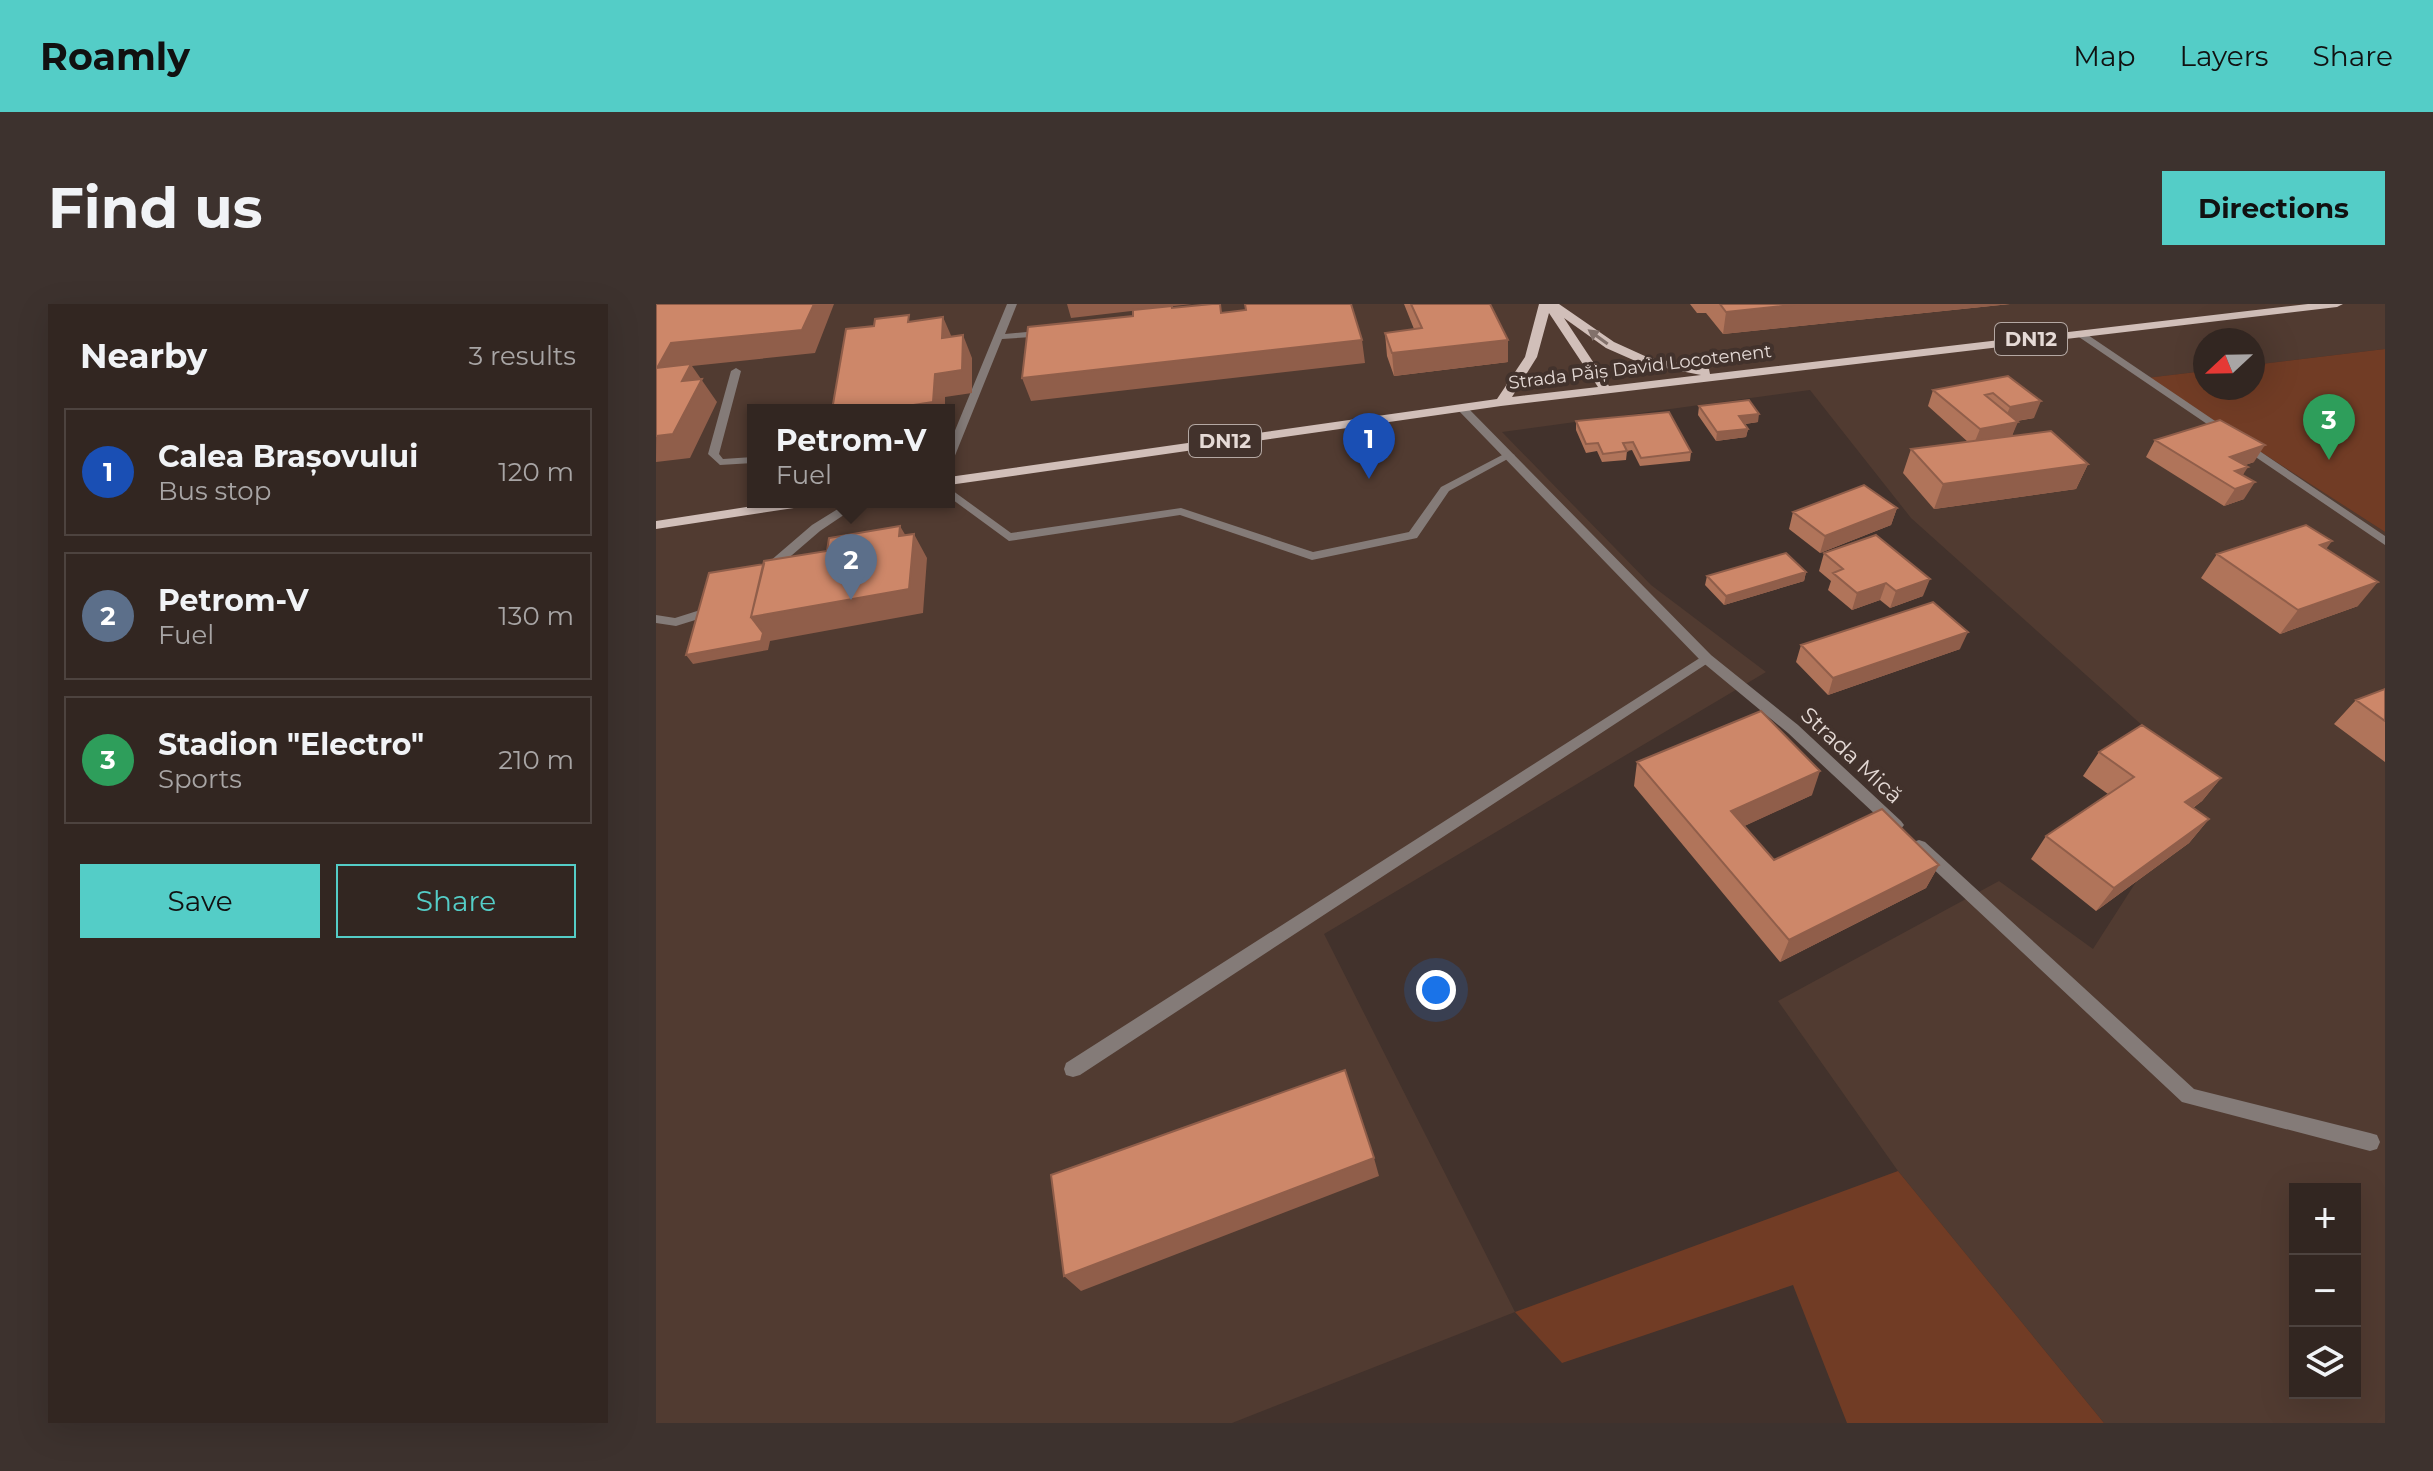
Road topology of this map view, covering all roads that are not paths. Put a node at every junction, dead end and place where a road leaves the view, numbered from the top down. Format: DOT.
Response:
graph roads {
  1 [pos="1012,304"];
  2 [pos="1549,304"];
  3 [pos="2337,304"];
  4 [pos="1061,331"];
  5 [pos="2079,333"];
  6 [pos="998,337"];
  7 [pos="736,371"];
  8 [pos="1725,375"];
  9 [pos="1606,390"];
  10 [pos="1501,402"];
  11 [pos="1462,408"];
  12 [pos="964,427"];
  13 [pos="955,429"];
  14 [pos="955,446"];
  15 [pos="1510,455"];
  16 [pos="747,460"];
  17 [pos="955,480"];
  18 [pos="955,496"];
  19 [pos="768,508"];
  20 [pos="848,508"];
  21 [pos="656,525"];
  22 [pos="2385,541"];
  23 [pos="758,578"];
  24 [pos="723,607"];
  25 [pos="656,619"];
  26 [pos="1706,658"];
  27 [pos="1073,1069"];
  28 [pos="2370,1142"];
  1 -- 6 [label="street"];
  8 -- 2 [label="main road, one-way"];
  2 -- 9 [label="main road"];
  2 -- 10 [label="main road"];
  3 -- 5 [label="main road, Strada Păiș David Locotenent / DN12"];
  4 -- 6 [label="street"];
  5 -- 8 [label="main road, Strada Păiș David Locotenent / DN12"];
  5 -- 22 [label="street"];
  6 -- 12 [label="street"];
  7 -- 16 [label="street"];
  8 -- 9 [label="main road, Strada Păiș David Locotenent / DN12"];
  9 -- 10 [label="main road, Strada Păiș David Locotenent / DN12"];
  10 -- 11 [label="main road, Strada Păiș David Locotenent / DN12"];
  11 -- 15 [label="street, Strada Mică"];
  11 -- 17 [label="main road, Strada Păiș David Locotenent / DN12"];
  12 -- 13 [label="street"];
  12 -- 14 [label="street"];
  15 -- 18 [label="street"];
  15 -- 26 [label="street, Strada Mică"];
  19 -- 21 [label="main road"];
  20 -- 23 [label="street"];
  24 -- 25 [label="street"];
  26 -- 27 [label="street"];
  26 -- 28 [label="street, Strada Mică"];
}
